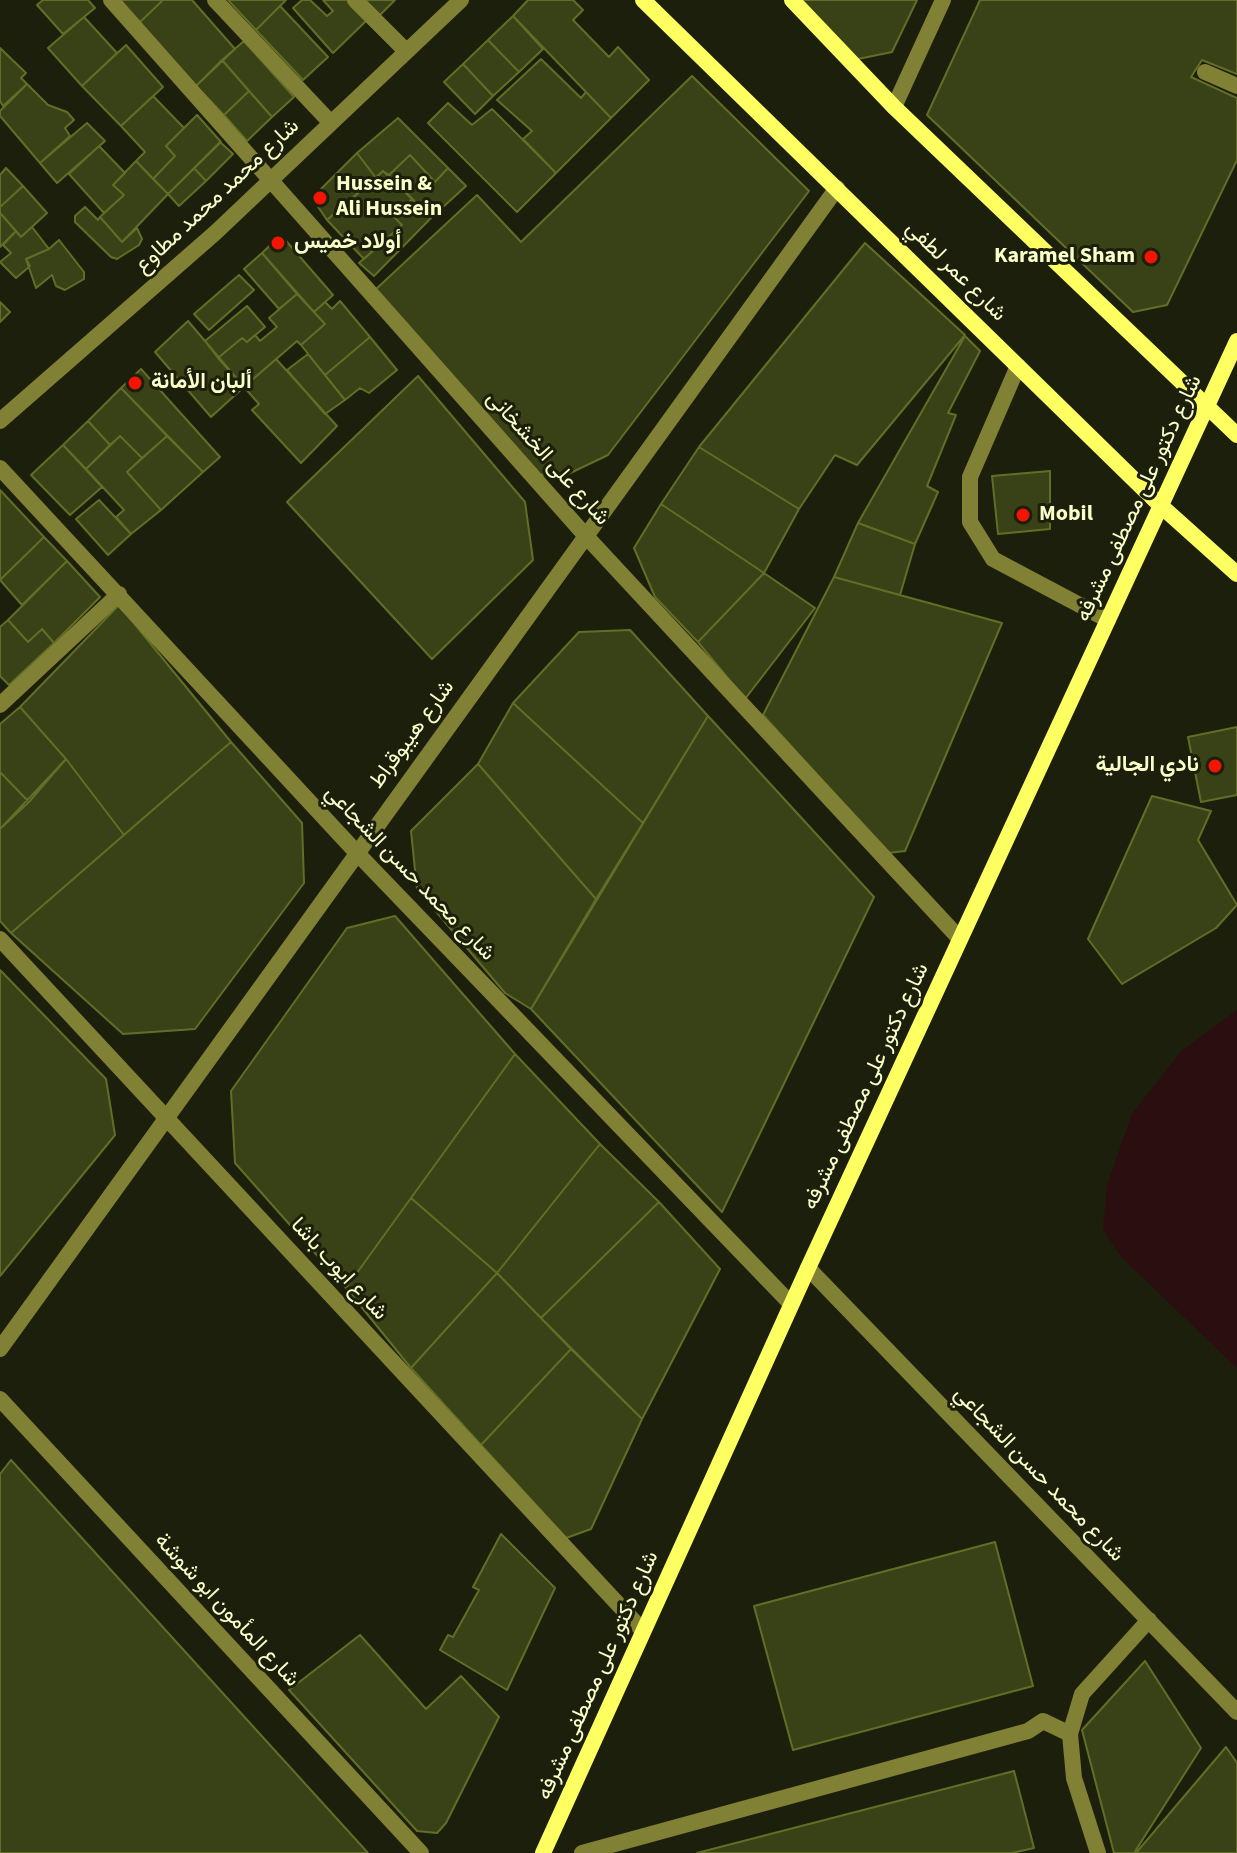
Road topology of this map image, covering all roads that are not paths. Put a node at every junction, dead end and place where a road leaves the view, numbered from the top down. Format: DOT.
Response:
graph roads {
  1 [pos="111,0"];
  2 [pos="215,0"];
  3 [pos="355,0"];
  4 [pos="461,0"];
  5 [pos="643,0"];
  6 [pos="792,0"];
  7 [pos="943,0"];
  8 [pos="406,51"];
  9 [pos="1205,72"];
  10 [pos="1237,86"];
  11 [pos="894,107"];
  12 [pos="330,122"];
  13 [pos="271,181"];
  14 [pos="837,188"];
  15 [pos="1237,341"];
  16 [pos="1018,366"];
  17 [pos="1207,407"];
  18 [pos="0,421"];
  19 [pos="1237,435"];
  20 [pos="0,468"];
  21 [pos="1160,505"];
  22 [pos="584,534"];
  23 [pos="1237,574"];
  24 [pos="119,594"];
  25 [pos="1108,620"];
  26 [pos="0,705"];
  27 [pos="356,852"];
  28 [pos="0,939"];
  29 [pos="960,939"];
  30 [pos="166,1117"];
  31 [pos="808,1268"];
  32 [pos="791,1304"];
  33 [pos="0,1349"];
  34 [pos="0,1399"];
  35 [pos="1149,1620"];
  36 [pos="643,1631"];
  37 [pos="1237,1712"];
  38 [pos="1070,1734"];
  39 [pos="1094,1852"];
  40 [pos="421,1853"];
  41 [pos="543,1853"];
  42 [pos="582,1853"];
  1 -- 13 [label="street, شارع على الخشخانى"];
  2 -- 12 [label="street"];
  3 -- 8 [label="street"];
  4 -- 8 [label="street, شارع محمد محمد مطاوع"];
  5 -- 14 [label="main road, شارع عمر لطفي"];
  6 -- 11 [label="main road"];
  7 -- 11 [label="street"];
  8 -- 12 [label="street, شارع محمد محمد مطاوع"];
  9 -- 10 [label="street"];
  11 -- 17 [label="main road"];
  12 -- 13 [label="street, شارع محمد محمد مطاوع"];
  13 -- 18 [label="street, شارع محمد محمد مطاوع"];
  13 -- 22 [label="street, شارع على الخشخانى"];
  14 -- 16 [label="main road, شارع عمر لطفي"];
  14 -- 22 [label="street, شارع هيبوقراط"];
  15 -- 17 [label="main road, شارع دكتور على مصطفى مشرفه"];
  16 -- 21 [label="main road, شارع عمر لطفي"];
  16 -- 25 [label="street"];
  17 -- 19 [label="main road"];
  17 -- 21 [label="main road, شارع دكتور على مصطفى مشرفه"];
  20 -- 24 [label="street, شارع محمد حسن الشجاعي"];
  21 -- 23 [label="main road, شارع عمر لطفي"];
  21 -- 25 [label="main road, شارع دكتور على مصطفى مشرفه"];
  22 -- 27 [label="street, شارع هيبوقراط"];
  22 -- 29 [label="street, شارع على الخشخانى"];
  24 -- 26 [label="street"];
  24 -- 27 [label="street, شارع محمد حسن الشجاعي"];
  25 -- 29 [label="main road, شارع دكتور على مصطفى مشرفه"];
  27 -- 30 [label="street, شارع هيبوقراط"];
  27 -- 32 [label="street, شارع محمد حسن الشجاعي"];
  28 -- 30 [label="street, شارع ايوب باشا"];
  29 -- 31 [label="main road, شارع دكتور على مصطفى مشرفه"];
  30 -- 33 [label="street, شارع هيبوقراط"];
  30 -- 36 [label="street, شارع ايوب باشا"];
  31 -- 32 [label="main road, شارع دكتور على مصطفى مشرفه"];
  31 -- 35 [label="street, شارع محمد حسن الشجاعي"];
  32 -- 36 [label="main road, شارع دكتور على مصطفى مشرفه"];
  34 -- 40 [label="street, شارع المأمون ابو شوشة"];
  35 -- 37 [label="street, شارع محمد حسن الشجاعي"];
  35 -- 38 [label="street"];
  36 -- 41 [label="main road, شارع دكتور على مصطفى مشرفه"];
  38 -- 39 [label="street"];
  38 -- 42 [label="street"];
}
